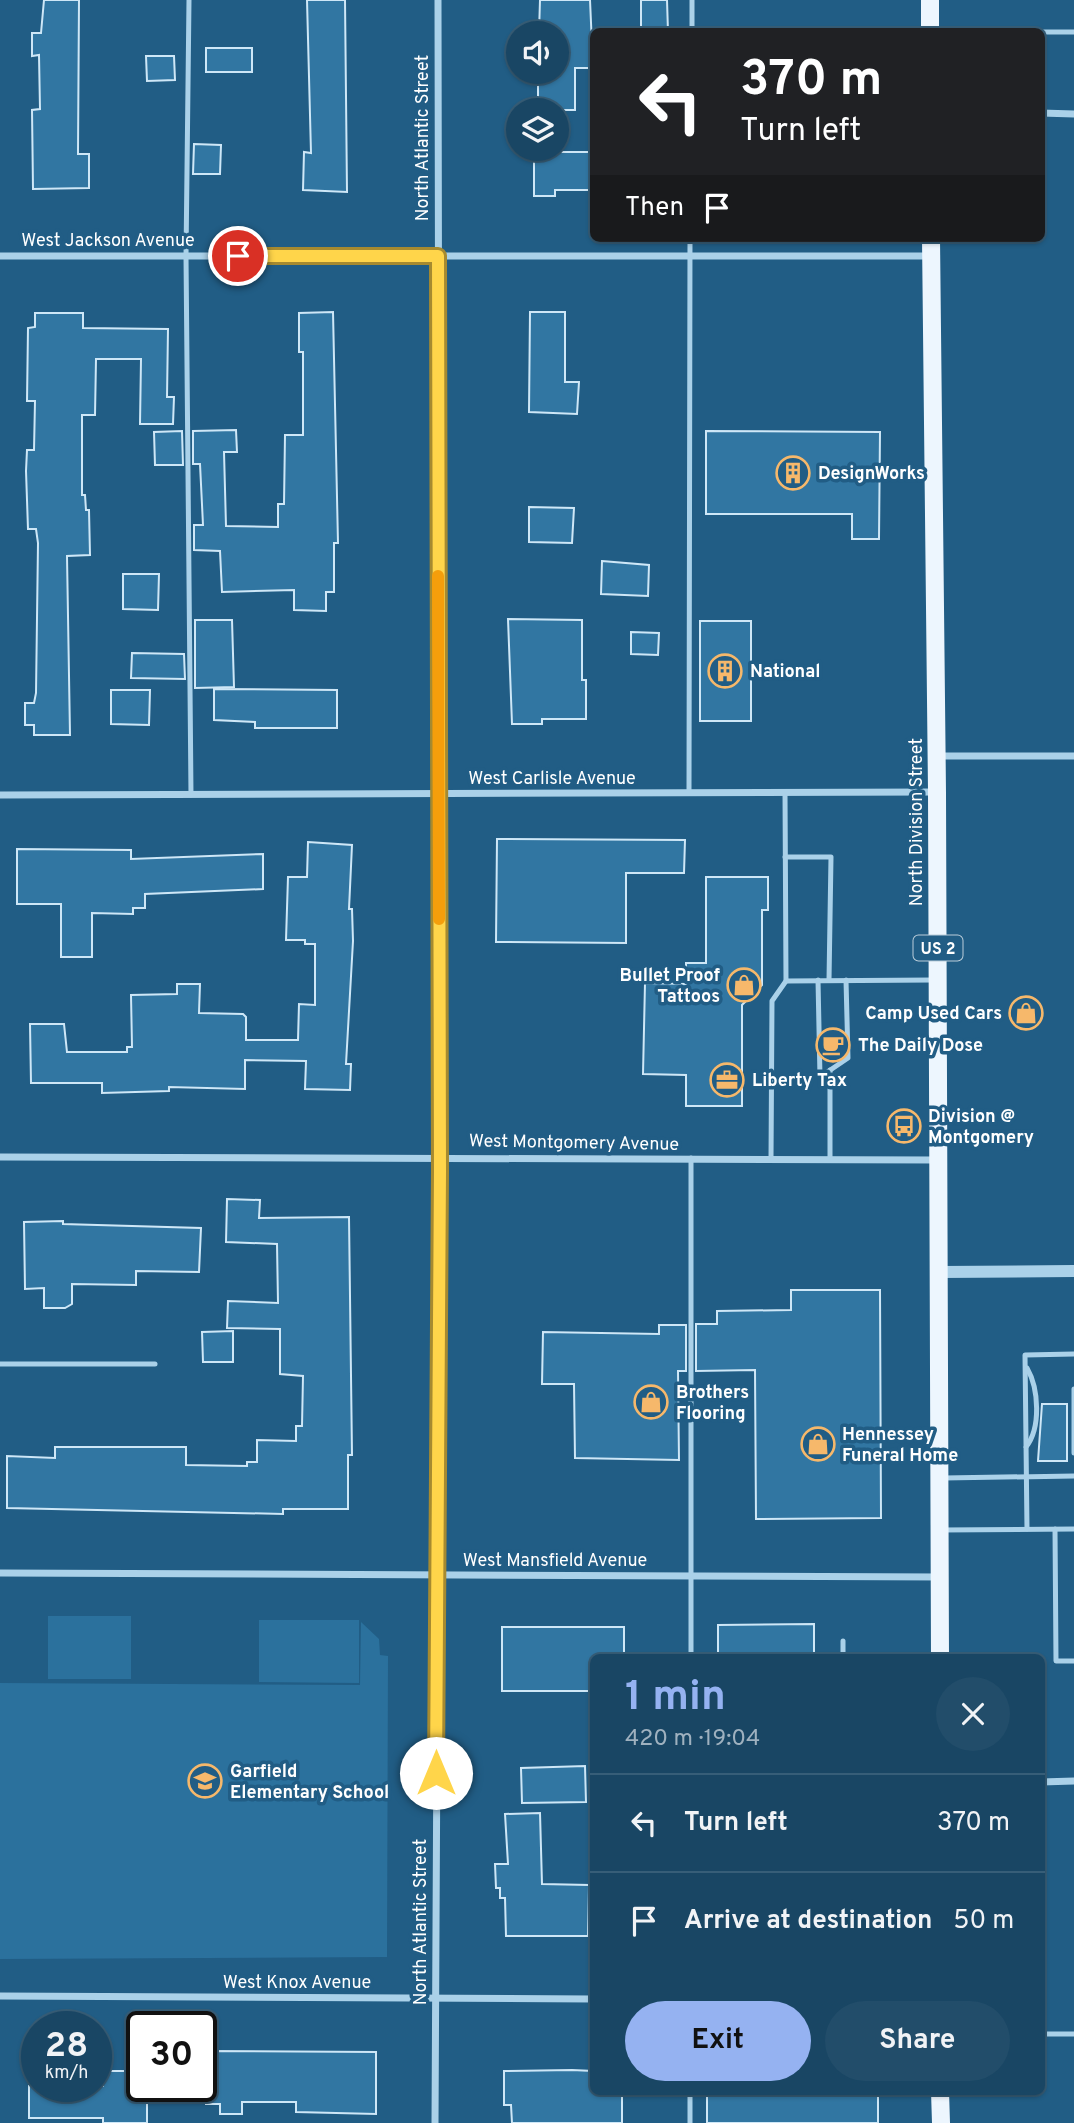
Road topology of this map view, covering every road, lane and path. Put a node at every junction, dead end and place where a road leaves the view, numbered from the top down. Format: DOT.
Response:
graph roads {
  1 [pos="189,0"];
  2 [pos="438,0"];
  3 [pos="692,0"];
  4 [pos="930,0"];
  5 [pos="692,28"];
  6 [pos="930,28"];
  7 [pos="1045,32"];
  8 [pos="1074,32"];
  9 [pos="1045,113"];
  10 [pos="1074,114"];
  11 [pos="690,242"];
  12 [pos="931,247"];
  13 [pos="690,255"];
  14 [pos="0,256"];
  15 [pos="186,256"];
  16 [pos="438,256"];
  17 [pos="937,756"];
  18 [pos="1074,756"];
  19 [pos="785,792"];
  20 [pos="937,792"];
  21 [pos="689,793"];
  22 [pos="0,795"];
  23 [pos="191,795"];
  24 [pos="438,795"];
  25 [pos="785,858"];
  26 [pos="818,980"];
  27 [pos="829,980"];
  28 [pos="846,980"];
  29 [pos="938,980"];
  30 [pos="786,981"];
  31 [pos="831,1070"];
  32 [pos="440,1156"];
  33 [pos="0,1157"];
  34 [pos="691,1158"];
  35 [pos="771,1159"];
  36 [pos="830,1159"];
  37 [pos="939,1160"];
  38 [pos="1074,1271"];
  39 [pos="940,1272"];
  40 [pos="1074,1354"];
  41 [pos="0,1364"];
  42 [pos="155,1364"];
  43 [pos="1025,1365"];
  44 [pos="1074,1389"];
  45 [pos="1025,1449"];
  46 [pos="1074,1453"];
  47 [pos="1074,1476"];
  48 [pos="1026,1477"];
  49 [pos="941,1478"];
  50 [pos="1027,1529"];
  51 [pos="1055,1529"];
  52 [pos="1074,1529"];
  53 [pos="941,1530"];
  54 [pos="0,1573"];
  55 [pos="437,1576"];
  56 [pos="691,1576"];
  57 [pos="941,1577"];
  58 [pos="843,1640"];
  59 [pos="691,1654"];
  60 [pos="843,1654"];
  61 [pos="940,1654"];
  62 [pos="1074,1661"];
  63 [pos="1045,1782"];
  64 [pos="1074,1782"];
  65 [pos="0,1996"];
  66 [pos="435,1999"];
  67 [pos="590,1999"];
  68 [pos="1045,2034"];
  69 [pos="1074,2034"];
  70 [pos="690,2095"];
  71 [pos="940,2095"];
  72 [pos="435,2123"];
  73 [pos="690,2123"];
  74 [pos="941,2123"];
  1 -- 15 [label="lane"];
  2 -- 16 [label="street, North Atlantic Street"];
  3 -- 5 [label="lane"];
  4 -- 6 [label="main road"];
  7 -- 8 [label="lane"];
  9 -- 10 [label="street"];
  11 -- 13 [label="lane"];
  12 -- 13 [label="street, West Jackson Avenue"];
  12 -- 17 [label="main road, North Division Street / US 2"];
  13 -- 16 [label="street, West Jackson Avenue"];
  13 -- 21 [label="lane"];
  14 -- 15 [label="street, West Jackson Avenue"];
  15 -- 16 [label="street, West Jackson Avenue"];
  15 -- 23 [label="lane"];
  16 -- 24 [label="street, North Atlantic Street"];
  17 -- 18 [label="street"];
  17 -- 20 [label="main road, North Division Street / US 2"];
  19 -- 20 [label="street, West Carlisle Avenue"];
  19 -- 21 [label="street, West Carlisle Avenue"];
  19 -- 25 [label="lane"];
  20 -- 29 [label="main road, North Division Street / US 2"];
  21 -- 24 [label="street, West Carlisle Avenue"];
  22 -- 23 [label="street, West Carlisle Avenue"];
  23 -- 24 [label="street, West Carlisle Avenue"];
  24 -- 32 [label="street, North Atlantic Street"];
  25 -- 27 [label="lane"];
  25 -- 30 [label="lane"];
  26 -- 27 [label="lane"];
  26 -- 30 [label="lane"];
  26 -- 31 [label="lane"];
  27 -- 28 [label="lane"];
  28 -- 29 [label="lane"];
  28 -- 31 [label="lane"];
  29 -- 37 [label="main road, North Division Street / US 2"];
  30 -- 35 [label="lane"];
  31 -- 36 [label="lane"];
  32 -- 33 [label="street, West Montgomery Avenue"];
  32 -- 34 [label="street, West Montgomery Avenue"];
  32 -- 55 [label="street, North Atlantic Street"];
  34 -- 35 [label="street, West Montgomery Avenue"];
  34 -- 56 [label="lane"];
  35 -- 36 [label="street, West Montgomery Avenue"];
  36 -- 37 [label="street, West Montgomery Avenue"];
  37 -- 39 [label="main road, North Division Street / US 2"];
  38 -- 39 [label="street"];
  39 -- 49 [label="main road, North Division Street / US 2"];
  40 -- 43 [label="lane"];
  41 -- 42 [label="lane"];
  43 -- 45 [label="lane"];
  43 -- 45 [label="lane"];
  44 -- 46 [label="lane"];
  45 -- 48 [label="lane"];
  47 -- 48 [label="lane"];
  48 -- 49 [label="lane"];
  48 -- 50 [label="lane"];
  49 -- 53 [label="main road, North Division Street / US 2"];
  50 -- 51 [label="lane"];
  50 -- 53 [label="lane"];
  51 -- 52 [label="lane"];
  51 -- 62 [label="lane"];
  53 -- 57 [label="main road, North Division Street / US 2"];
  54 -- 55 [label="street, West Mansfield Avenue"];
  55 -- 56 [label="street, West Mansfield Avenue"];
  55 -- 66 [label="street, North Atlantic Street"];
  56 -- 57 [label="street, West Mansfield Avenue"];
  56 -- 59 [label="lane"];
  57 -- 61 [label="main road, North Division Street / US 2"];
  58 -- 60 [label="lane"];
  63 -- 64 [label="street"];
  65 -- 66 [label="street, West Knox Avenue"];
  66 -- 67 [label="street, West Knox Avenue"];
  66 -- 72 [label="street, North Atlantic Street"];
  68 -- 69 [label="lane"];
  70 -- 73 [label="lane"];
  71 -- 74 [label="main road"];
}
